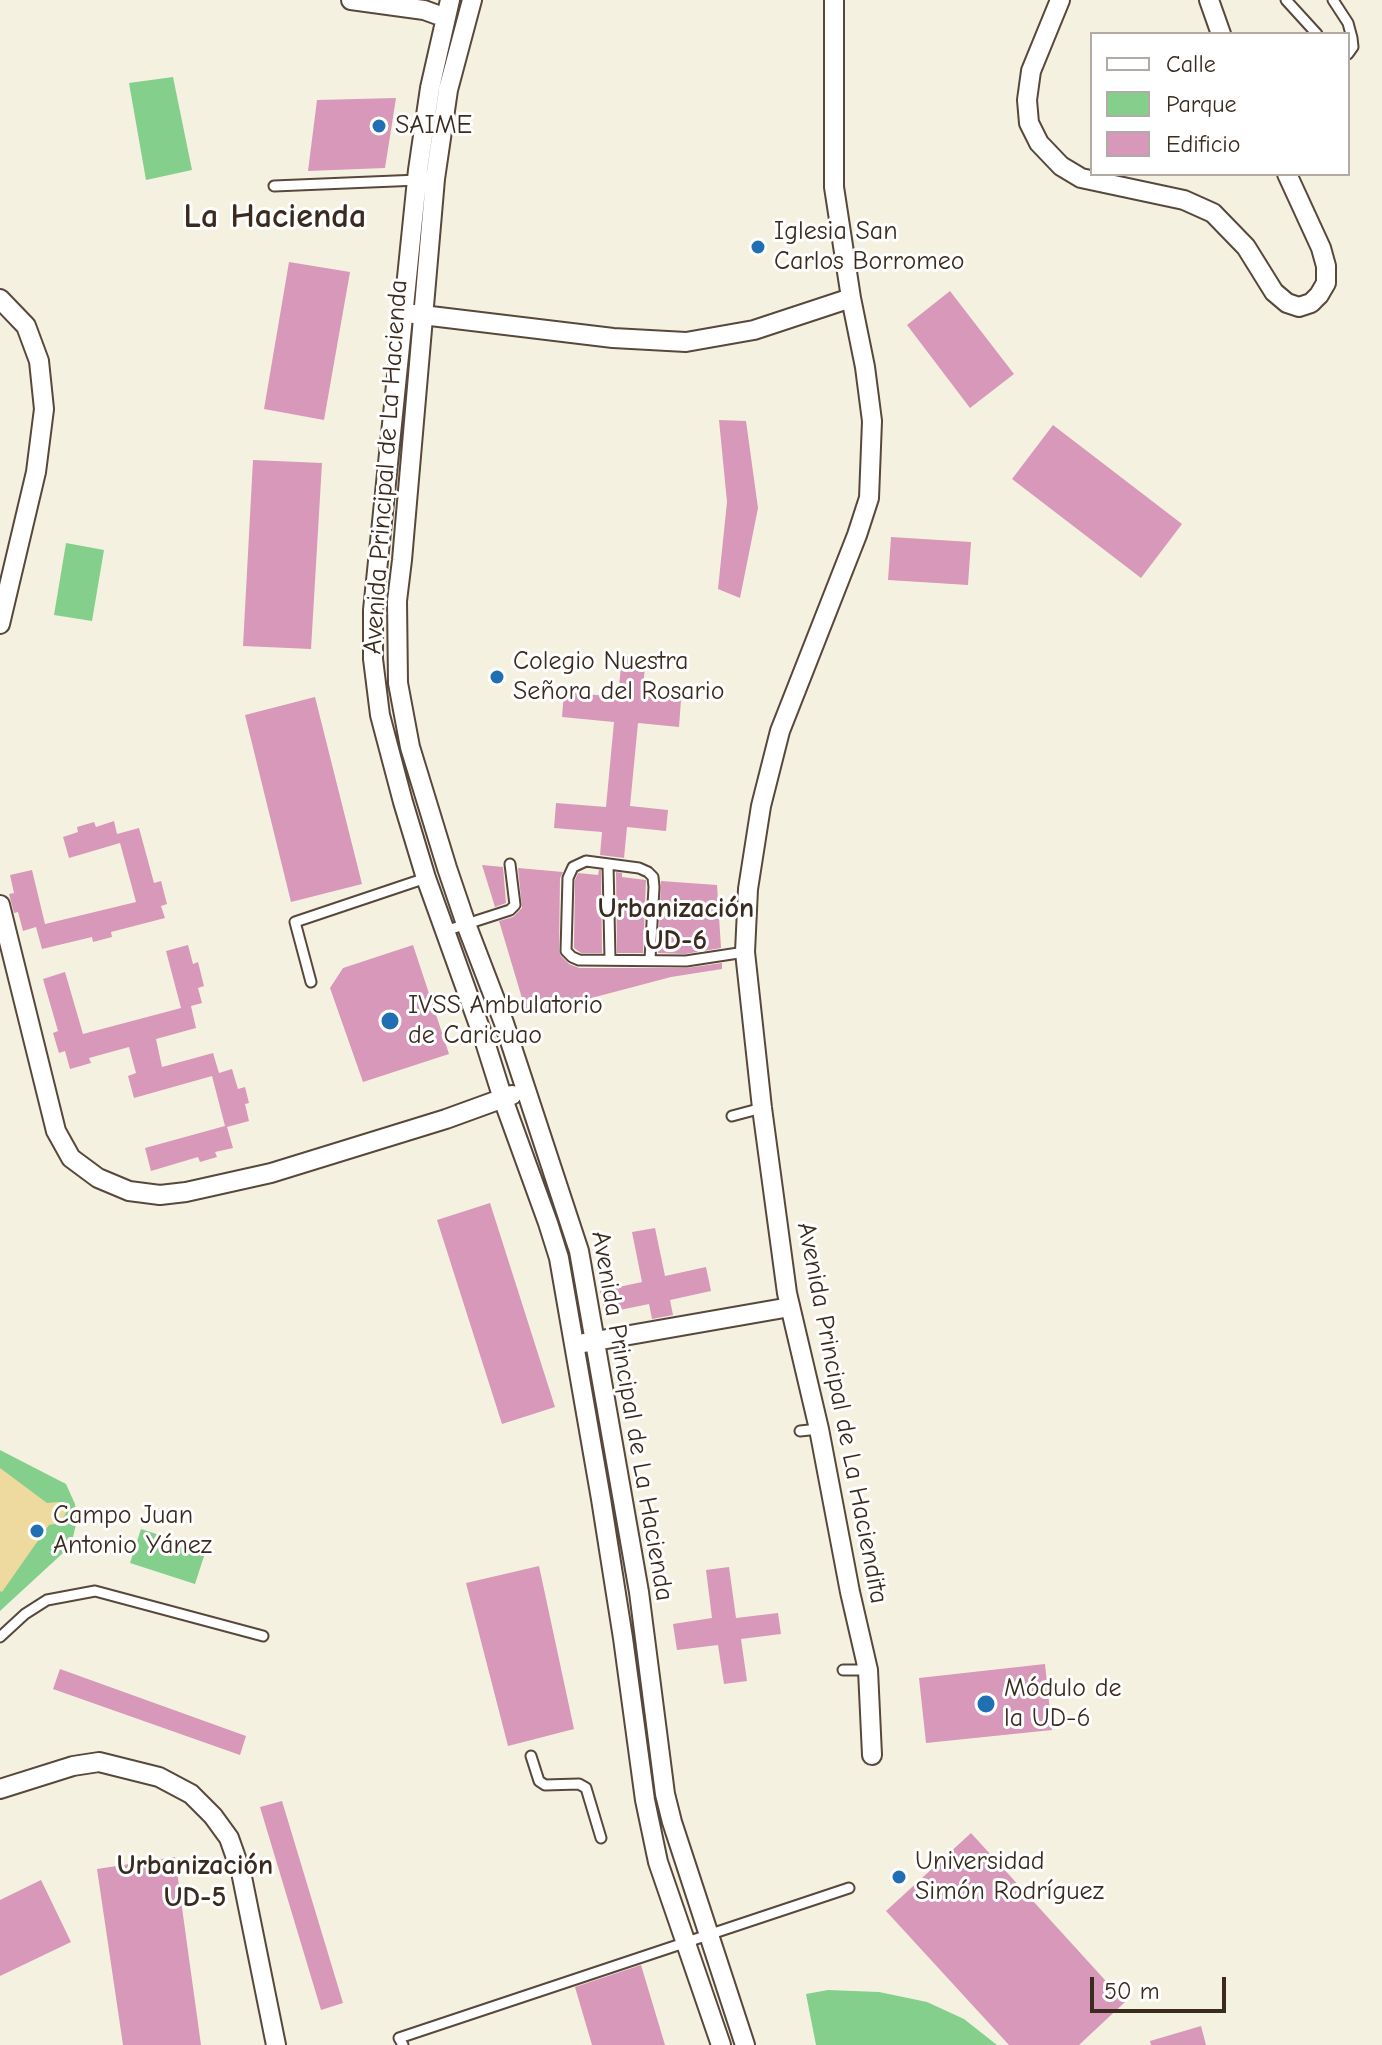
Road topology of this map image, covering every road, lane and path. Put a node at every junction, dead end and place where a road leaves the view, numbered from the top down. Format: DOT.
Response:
graph roads {
  1 [pos="351,0"];
  2 [pos="472,0"];
  3 [pos="834,0"];
  4 [pos="1060,0"];
  5 [pos="1209,0"];
  6 [pos="1286,0"];
  7 [pos="1333,0"];
  8 [pos="448,9"];
  9 [pos="1220,32"];
  10 [pos="1315,32"];
  11 [pos="1350,54"];
  12 [pos="1288,176"];
  13 [pos="426,179"];
  14 [pos="274,186"];
  15 [pos="851,298"];
  16 [pos="0,299"];
  17 [pos="403,313"];
  18 [pos="423,314"];
  19 [pos="0,624"];
  20 [pos="510,864"];
  21 [pos="608,864"];
  22 [pos="447,868"];
  23 [pos="426,878"];
  24 [pos="0,905"];
  25 [pos="466,924"];
  26 [pos="445,931"];
  27 [pos="745,952"];
  28 [pos="610,959"];
  29 [pos="650,959"];
  30 [pos="311,982"];
  31 [pos="526,1090"];
  32 [pos="503,1099"];
  33 [pos="762,1108"];
  34 [pos="732,1116"];
  35 [pos="790,1307"];
  36 [pos="595,1341"];
  37 [pos="574,1344"];
  38 [pos="606,1402"];
  39 [pos="585,1408"];
  40 [pos="263,1636"];
  41 [pos="0,1637"];
  42 [pos="843,1670"];
  43 [pos="868,1670"];
  44 [pos="872,1755"];
  45 [pos="531,1756"];
  46 [pos="0,1789"];
  47 [pos="672,1822"];
  48 [pos="651,1828"];
  49 [pos="601,1838"];
  50 [pos="849,1888"];
  51 [pos="276,2045"];
  52 [pos="403,2045"];
  53 [pos="721,2045"];
  54 [pos="745,2045"];
  1 -- 8 [label="street"];
  2 -- 13 [label="street, Avenida Principal de La Hacienda"];
  3 -- 15 [label="street, Avenida Principal de La Haciendita"];
  4 -- 12 [label="street"];
  5 -- 9 [label="street"];
  6 -- 10 [label="lane"];
  7 -- 11 [label="lane"];
  8 -- 13 [label="street, Avenida Principal de La Hacienda"];
  13 -- 14 [label="lane"];
  13 -- 17 [label="street, Avenida Principal de La Hacienda"];
  13 -- 18 [label="street, Avenida Principal de La Hacienda"];
  15 -- 18 [label="street"];
  15 -- 27 [label="street, Avenida Principal de La Haciendita"];
  16 -- 19 [label="street"];
  17 -- 18 [label="street"];
  17 -- 23 [label="street, Avenida Principal de La Hacienda"];
  18 -- 22 [label="street, Avenida Principal de La Hacienda"];
  20 -- 25 [label="lane"];
  21 -- 28 [label="lane"];
  21 -- 28 [label="lane"];
  21 -- 29 [label="lane"];
  22 -- 23 [label="street"];
  22 -- 25 [label="street, Avenida Principal de La Hacienda"];
  23 -- 26 [label="street, Avenida Principal de La Hacienda"];
  23 -- 30 [label="lane"];
  24 -- 32 [label="street"];
  25 -- 26 [label="lane"];
  25 -- 31 [label="street, Avenida Principal de La Hacienda"];
  26 -- 32 [label="street, Avenida Principal de La Hacienda"];
  27 -- 29 [label="lane"];
  27 -- 33 [label="street, Avenida Principal de La Haciendita"];
  28 -- 29 [label="lane"];
  31 -- 32 [label="street"];
  31 -- 36 [label="street, Avenida Principal de La Hacienda"];
  32 -- 37 [label="street, Avenida Principal de La Hacienda"];
  33 -- 34 [label="lane"];
  33 -- 35 [label="street, Avenida Principal de La Haciendita"];
  35 -- 36 [label="street"];
  35 -- 43 [label="street, Avenida Principal de La Haciendita"];
  36 -- 37 [label="street"];
  36 -- 38 [label="street, Avenida Principal de La Hacienda"];
  37 -- 39 [label="street, Avenida Principal de La Hacienda"];
  38 -- 39 [label="lane"];
  38 -- 47 [label="street, Avenida Principal de La Hacienda"];
  39 -- 48 [label="street, Avenida Principal de La Hacienda"];
  40 -- 41 [label="lane"];
  42 -- 43 [label="lane"];
  43 -- 44 [label="street, Avenida Principal de La Haciendita"];
  45 -- 49 [label="lane"];
  46 -- 51 [label="street"];
  47 -- 48 [label="lane"];
  47 -- 54 [label="street, Avenida Principal de La Hacienda"];
  48 -- 53 [label="street, Avenida Principal de La Hacienda"];
  50 -- 52 [label="lane"];
}
